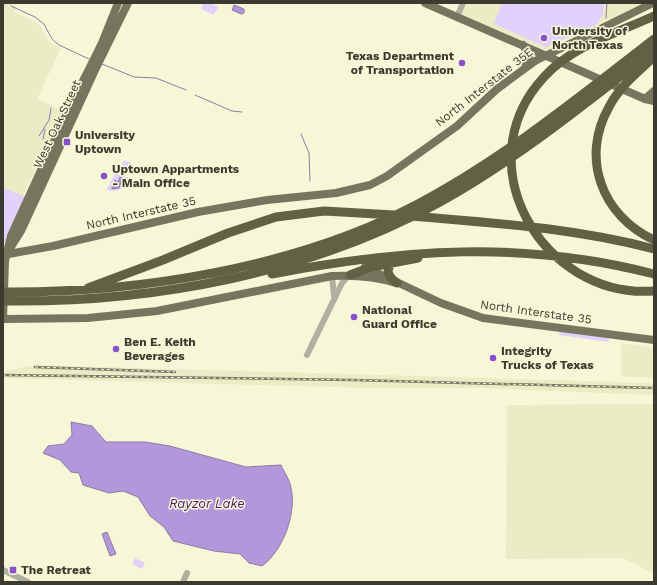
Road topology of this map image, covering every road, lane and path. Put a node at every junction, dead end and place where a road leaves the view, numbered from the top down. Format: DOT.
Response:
graph roads {
  1 [pos="118,3"];
  2 [pos="128,3"];
  3 [pos="425,3"];
  4 [pos="463,3"];
  5 [pos="653,3"];
  6 [pos="654,16"];
  7 [pos="457,17"];
  8 [pos="654,39"];
  9 [pos="522,44"];
  10 [pos="654,50"];
  11 [pos="545,55"];
  12 [pos="654,57"];
  13 [pos="524,69"];
  14 [pos="595,91"];
  15 [pos="654,91"];
  16 [pos="644,99"];
  17 [pos="654,101"];
  18 [pos="418,153"];
  19 [pos="23,218"];
  20 [pos="654,240"];
  21 [pos="654,249"];
  22 [pos="511,251"];
  23 [pos="4,255"];
  24 [pos="394,262"];
  25 [pos="368,267"];
  26 [pos="654,274"];
  27 [pos="350,275"];
  28 [pos="332,276"];
  29 [pos="221,280"];
  30 [pos="397,283"];
  31 [pos="83,290"];
  32 [pos="654,291"];
  33 [pos="3,292"];
  34 [pos="23,297"];
  35 [pos="3,301"];
  36 [pos="332,301"];
  37 [pos="3,319"];
  38 [pos="3,323"];
  39 [pos="654,340"];
  40 [pos="307,355"];
  41 [pos="3,570"];
  42 [pos="187,573"];
  43 [pos="28,582"];
  44 [pos="183,582"];
  1 -- 19 [label="main road, West Oak Street"];
  2 -- 19 [label="main road, West Oak Street"];
  3 -- 7 [label="main road"];
  4 -- 7 [label="street"];
  5 -- 11 [label="main road, North Interstate 35E"];
  6 -- 32 [label="highway"];
  7 -- 9 [label="main road"];
  8 -- 14 [label="highway"];
  9 -- 11 [label="main road"];
  9 -- 13 [label="main road"];
  10 -- 14 [label="highway"];
  11 -- 13 [label="main road, North Interstate 35E"];
  11 -- 16 [label="main road"];
  12 -- 20 [label="highway"];
  13 -- 18 [label="main road, North Interstate 35E"];
  14 -- 29 [label="highway"];
  14 -- 31 [label="highway"];
  15 -- 16 [label="main road"];
  16 -- 17 [label="main road"];
  18 -- 23 [label="main road, North Interstate 35"];
  19 -- 23 [label="main road, West Oak Street"];
  21 -- 31 [label="highway"];
  22 -- 24 [label="highway"];
  22 -- 26 [label="highway"];
  22 -- 29 [label="highway"];
  23 -- 37 [label="main road, West Oak Street"];
  24 -- 25 [label="highway"];
  24 -- 30 [label="highway"];
  25 -- 27 [label="highway"];
  25 -- 28 [label="main road, North Interstate 35"];
  25 -- 30 [label="main road, North Interstate 35"];
  27 -- 28 [label="main road, North Interstate 35"];
  27 -- 30 [label="main road, North Interstate 35"];
  27 -- 36 [label="street"];
  28 -- 36 [label="street"];
  28 -- 37 [label="main road, North Interstate 35"];
  29 -- 34 [label="highway"];
  30 -- 39 [label="main road, North Interstate 35"];
  31 -- 34 [label="highway"];
  33 -- 34 [label="highway"];
  34 -- 35 [label="highway"];
  36 -- 40 [label="street"];
  37 -- 38 [label="street, West Oak Street"];
  41 -- 43 [label="street"];
  42 -- 44 [label="street"];
}
